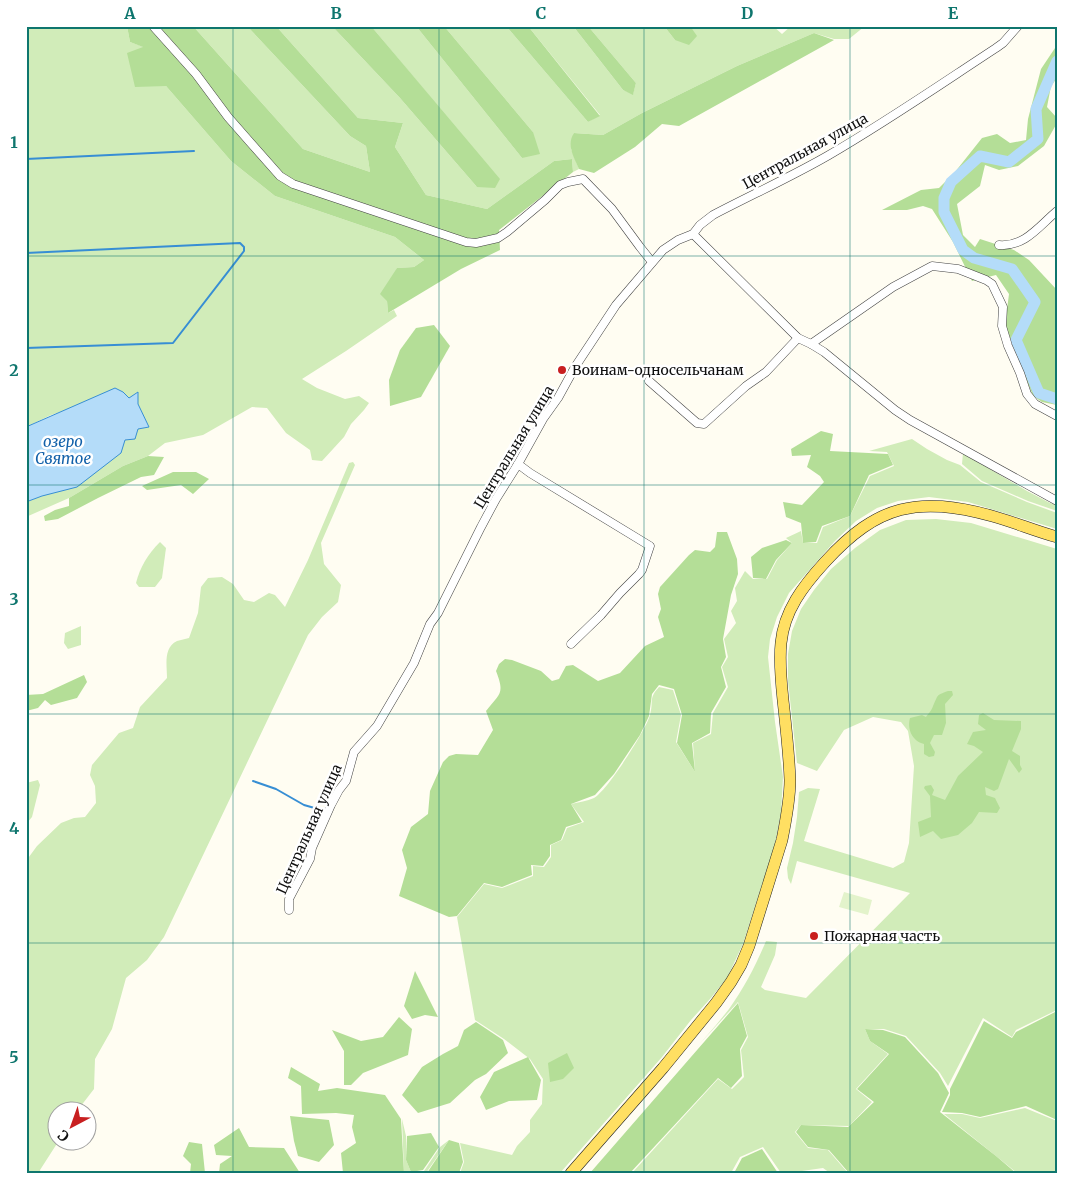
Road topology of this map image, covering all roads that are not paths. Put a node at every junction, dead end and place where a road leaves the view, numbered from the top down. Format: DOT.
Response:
graph roads {
  1 [pos="153,26"];
  2 [pos="1018,26"];
  3 [pos="1057,211"];
  4 [pos="693,234"];
  5 [pos="999,245"];
  6 [pos="652,262"];
  7 [pos="798,338"];
  8 [pos="811,344"];
  9 [pos="649,381"];
  10 [pos="1057,416"];
  11 [pos="518,464"];
  12 [pos="1057,502"];
  13 [pos="1057,537"];
  14 [pos="571,644"];
  15 [pos="289,910"];
  16 [pos="571,1173"];
  1 -- 6 [label="street"];
  2 -- 4 [label="street, Центральная улица"];
  3 -- 5 [label="street"];
  4 -- 6 [label="street, Центральная улица"];
  4 -- 7 [label="street"];
  6 -- 11 [label="street, Центральная улица"];
  7 -- 8 [label="street"];
  7 -- 9 [label="street"];
  8 -- 10 [label="street"];
  8 -- 12 [label="street"];
  11 -- 14 [label="street"];
  11 -- 15 [label="street, Центральная улица"];
  13 -- 16 [label="main road"];
}
